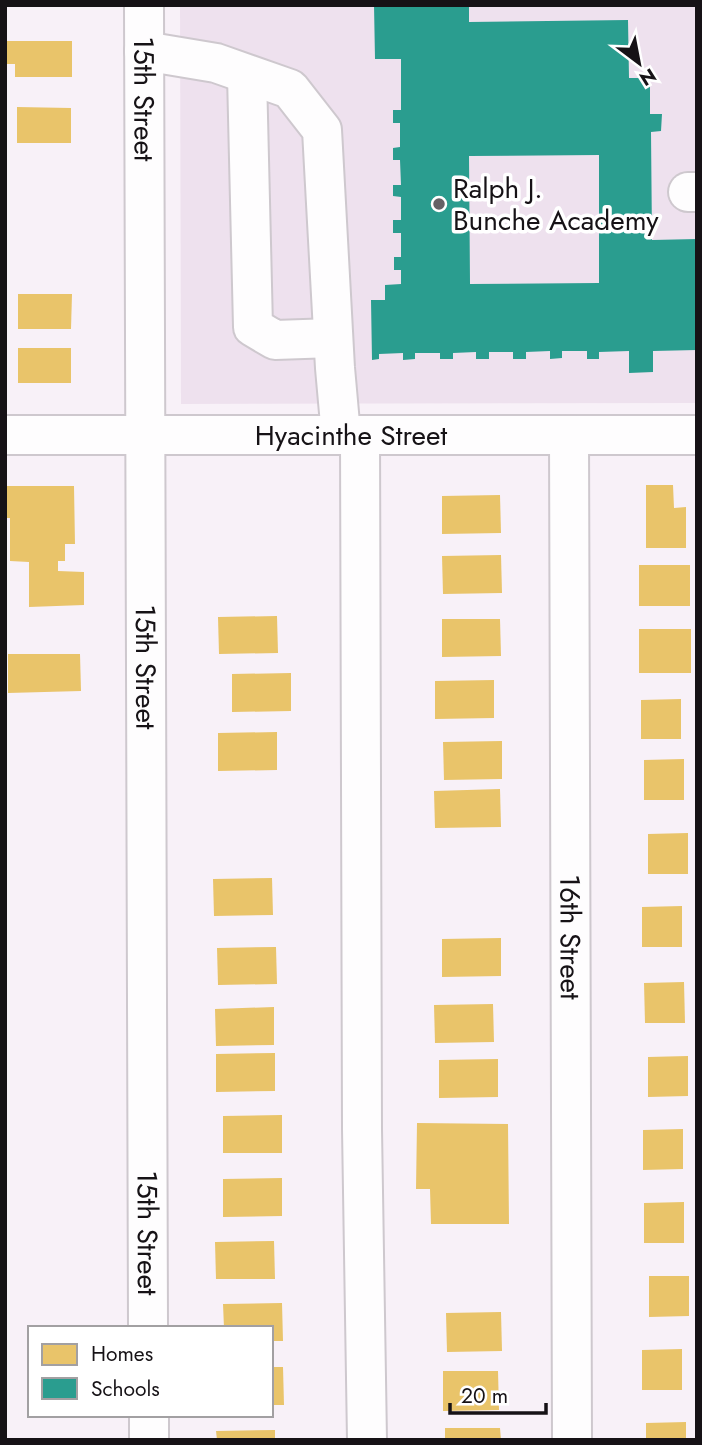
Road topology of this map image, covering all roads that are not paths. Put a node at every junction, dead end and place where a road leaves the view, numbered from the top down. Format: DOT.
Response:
graph roads {
  1 [pos="144,5"];
  2 [pos="144,51"];
  3 [pos="232,69"];
  4 [pos="334,353"];
  5 [pos="5,435"];
  6 [pos="145,435"];
  7 [pos="351,435"];
  8 [pos="569,435"];
  9 [pos="697,435"];
  10 [pos="148,1326"];
  11 [pos="149,1417"];
  12 [pos="149,1440"];
  13 [pos="367,1440"];
  14 [pos="572,1440"];
  1 -- 2 [label="street, 15th Street"];
  2 -- 3 [label="street"];
  2 -- 6 [label="street, 15th Street"];
  3 -- 4 [label="street"];
  3 -- 4 [label="street"];
  4 -- 7 [label="street"];
  5 -- 6 [label="street, Hyacinthe Street"];
  6 -- 7 [label="street, Hyacinthe Street"];
  6 -- 10 [label="street, 15th Street"];
  7 -- 8 [label="street, Hyacinthe Street"];
  7 -- 13 [label="street"];
  8 -- 9 [label="street, Hyacinthe Street"];
  8 -- 14 [label="street, 16th Street"];
  11 -- 12 [label="street"];
}
